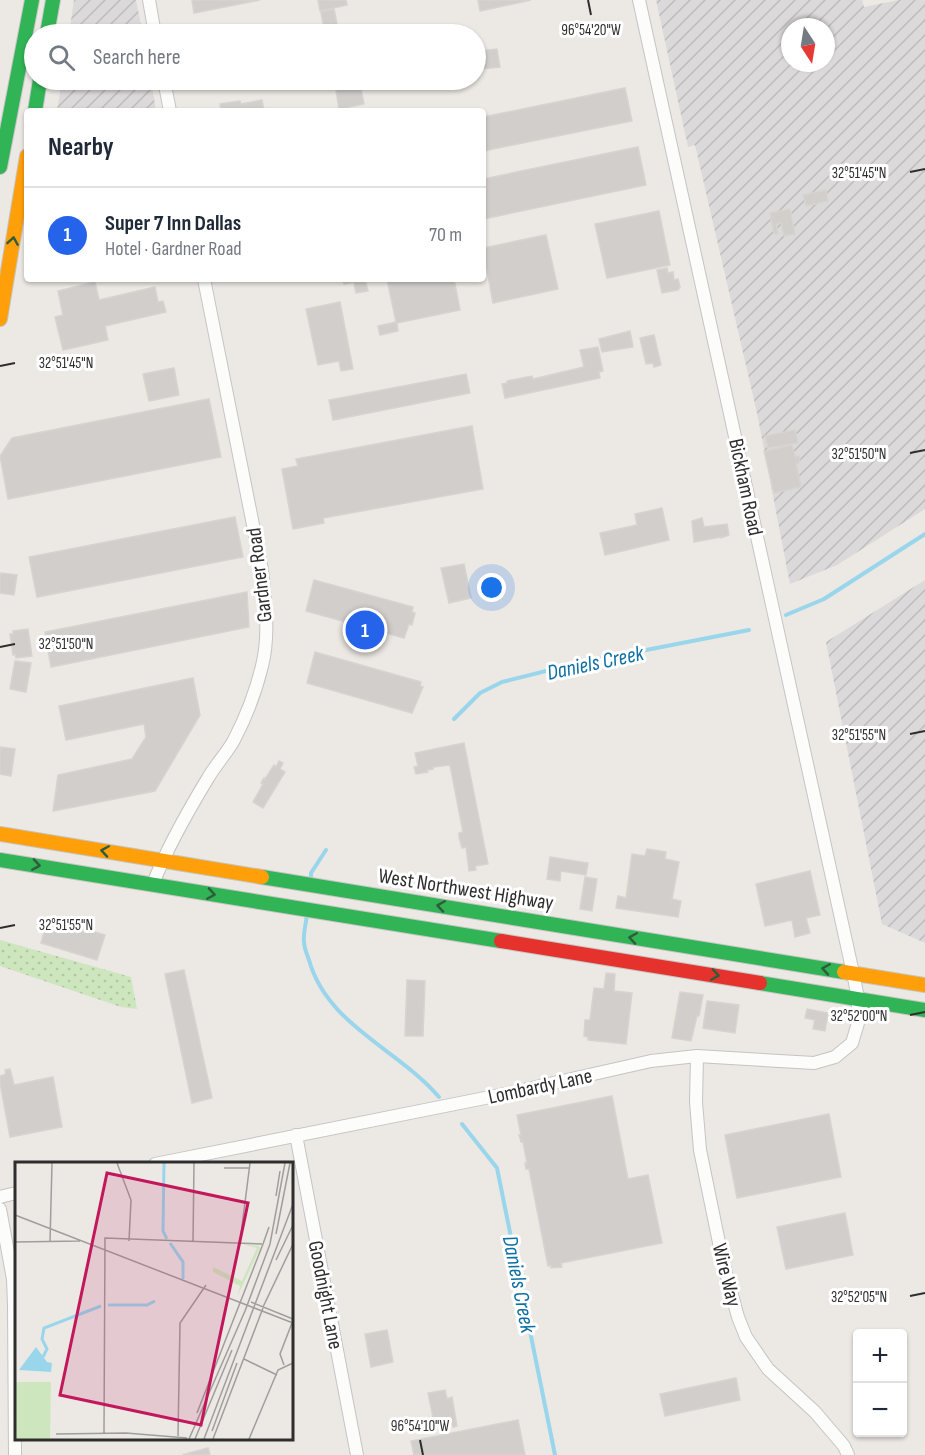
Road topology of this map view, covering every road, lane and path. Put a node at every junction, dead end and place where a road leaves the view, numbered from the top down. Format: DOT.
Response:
graph roads {
  1 [pos="32,0"];
  2 [pos="53,0"];
  3 [pos="149,0"];
  4 [pos="639,0"];
  5 [pos="27,24"];
  6 [pos="49,24"];
  7 [pos="153,24"];
  8 [pos="24,40"];
  9 [pos="38,90"];
  10 [pos="166,90"];
  11 [pos="35,108"];
  12 [pos="169,108"];
  13 [pos="8,121"];
  14 [pos="0,151"];
  15 [pos="0,166"];
  16 [pos="24,174"];
  17 [pos="205,282"];
  18 [pos="0,319"];
  19 [pos="0,834"];
  20 [pos="0,860"];
  21 [pos="162,861"];
  22 [pos="153,884"];
  23 [pos="519,919"];
  24 [pos="514,943"];
  25 [pos="673,944"];
  26 [pos="669,968"];
  27 [pos="853,973"];
  28 [pos="925,985"];
  29 [pos="858,998"];
  30 [pos="925,1010"];
  31 [pos="697,1056"];
  32 [pos="296,1135"];
  33 [pos="165,1162"];
  34 [pos="15,1193"];
  35 [pos="0,1197"];
  36 [pos="0,1209"];
  37 [pos="15,1455"];
  38 [pos="357,1455"];
  39 [pos="848,1455"];
  1 -- 5 [label="main road"];
  2 -- 6 [label="main road"];
  3 -- 7 [label="street"];
  4 -- 27 [label="street, Bickham Road"];
  8 -- 13 [label="main road"];
  9 -- 11 [label="main road"];
  10 -- 12 [label="street"];
  13 -- 14 [label="main road"];
  13 -- 15 [label="main road"];
  18 -- 16 [label="main road, one-way"];
  17 -- 21 [label="street, Gardner Road"];
  21 -- 19 [label="main road, West Northwest Highway, one-way"];
  20 -- 22 [label="main road, one-way"];
  21 -- 22 [label="street, Gardner Road"];
  23 -- 21 [label="main road, West Northwest Highway, one-way"];
  22 -- 24 [label="main road, one-way"];
  23 -- 24 [label="main road"];
  25 -- 23 [label="main road, West Northwest Highway, one-way"];
  24 -- 26 [label="main road"];
  25 -- 26 [label="main road"];
  27 -- 25 [label="main road, West Northwest Highway, one-way"];
  26 -- 29 [label="main road, one-way"];
  27 -- 28 [label="main road, West Northwest Highway"];
  27 -- 29 [label="street, Lombardy Lane"];
  29 -- 30 [label="main road"];
  29 -- 31 [label="street, Lombardy Lane"];
  31 -- 32 [label="street, Lombardy Lane"];
  31 -- 39 [label="street, Wire Way"];
  32 -- 33 [label="street, Lombardy Lane"];
  32 -- 38 [label="street, Goodnight Lane"];
  34 -- 35 [label="street"];
  36 -- 37 [label="street"];
}
